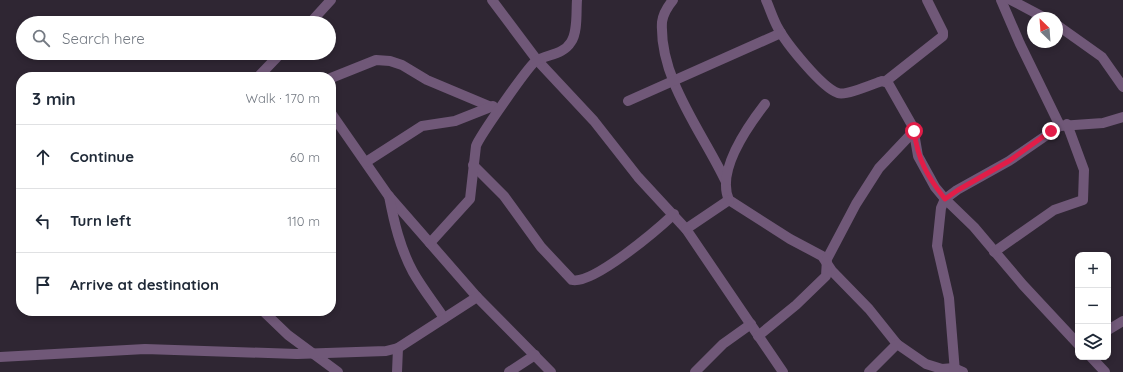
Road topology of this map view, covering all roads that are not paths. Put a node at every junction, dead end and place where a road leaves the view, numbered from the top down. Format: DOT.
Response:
graph roads {
  1 [pos="331,0"];
  2 [pos="492,0"];
  3 [pos="577,0"];
  4 [pos="673,0"];
  5 [pos="766,0"];
  6 [pos="927,0"];
  7 [pos="1001,0"];
  8 [pos="1011,0"];
  9 [pos="1034,12"];
  10 [pos="316,16"];
  11 [pos="1063,29"];
  12 [pos="781,33"];
  13 [pos="274,60"];
  14 [pos="537,60"];
  15 [pos="263,72"];
  16 [pos="336,76"];
  17 [pos="674,81"];
  18 [pos="886,81"];
  19 [pos="1123,87"];
  20 [pos="628,101"];
  21 [pos="504,104"];
  22 [pos="765,104"];
  23 [pos="489,106"];
  24 [pos="1123,117"];
  25 [pos="336,120"];
  26 [pos="1064,125"];
  27 [pos="914,131"];
  28 [pos="366,162"];
  29 [pos="473,165"];
  30 [pos="726,182"];
  31 [pos="388,195"];
  32 [pos="945,199"];
  33 [pos="729,200"];
  34 [pos="674,214"];
  35 [pos="686,229"];
  36 [pos="430,243"];
  37 [pos="994,252"];
  38 [pos="826,263"];
  39 [pos="477,296"];
  40 [pos="268,316"];
  41 [pos="444,318"];
  42 [pos="1123,321"];
  43 [pos="750,324"];
  44 [pos="1111,328"];
  45 [pos="758,336"];
  46 [pos="1075,341"];
  47 [pos="898,344"];
  48 [pos="398,348"];
  49 [pos="314,353"];
  50 [pos="536,355"];
  51 [pos="0,356"];
  52 [pos="1094,360"];
  53 [pos="957,371"];
  54 [pos="338,372"];
  55 [pos="397,372"];
  56 [pos="509,372"];
  57 [pos="551,372"];
  58 [pos="695,372"];
  59 [pos="783,372"];
  60 [pos="869,372"];
  61 [pos="1105,372"];
  1 -- 10 [label="street"];
  2 -- 14 [label="street"];
  3 -- 14 [label="street"];
  4 -- 17 [label="street"];
  5 -- 12 [label="street"];
  6 -- 18 [label="street"];
  7 -- 26 [label="street"];
  8 -- 9 [label="street"];
  11 -- 19 [label="street"];
  12 -- 17 [label="street"];
  12 -- 18 [label="street"];
  13 -- 15 [label="street"];
  14 -- 21 [label="street"];
  14 -- 34 [label="street"];
  16 -- 23 [label="street"];
  17 -- 20 [label="street"];
  17 -- 30 [label="street"];
  18 -- 27 [label="street"];
  21 -- 23 [label="street"];
  21 -- 29 [label="street"];
  22 -- 30 [label="street"];
  23 -- 28 [label="street"];
  24 -- 26 [label="street"];
  25 -- 28 [label="street"];
  26 -- 32 [label="street"];
  26 -- 37 [label="street"];
  27 -- 32 [label="street"];
  27 -- 38 [label="street"];
  28 -- 31 [label="street"];
  29 -- 34 [label="street"];
  29 -- 36 [label="street"];
  30 -- 33 [label="street"];
  31 -- 36 [label="street"];
  31 -- 41 [label="street"];
  32 -- 37 [label="street"];
  32 -- 53 [label="street"];
  33 -- 35 [label="street"];
  33 -- 38 [label="street"];
  34 -- 35 [label="street"];
  35 -- 43 [label="street"];
  36 -- 39 [label="street"];
  37 -- 46 [label="street"];
  38 -- 45 [label="street"];
  38 -- 47 [label="street"];
  39 -- 41 [label="street"];
  39 -- 50 [label="street"];
  40 -- 49 [label="street"];
  41 -- 48 [label="street"];
  42 -- 44 [label="street"];
  43 -- 45 [label="street"];
  43 -- 58 [label="street"];
  45 -- 59 [label="street"];
  47 -- 53 [label="street"];
  47 -- 60 [label="street"];
  48 -- 49 [label="street"];
  48 -- 55 [label="street"];
  49 -- 51 [label="street"];
  49 -- 54 [label="street"];
  50 -- 56 [label="street"];
  50 -- 57 [label="street"];
  52 -- 61 [label="street"];
}
